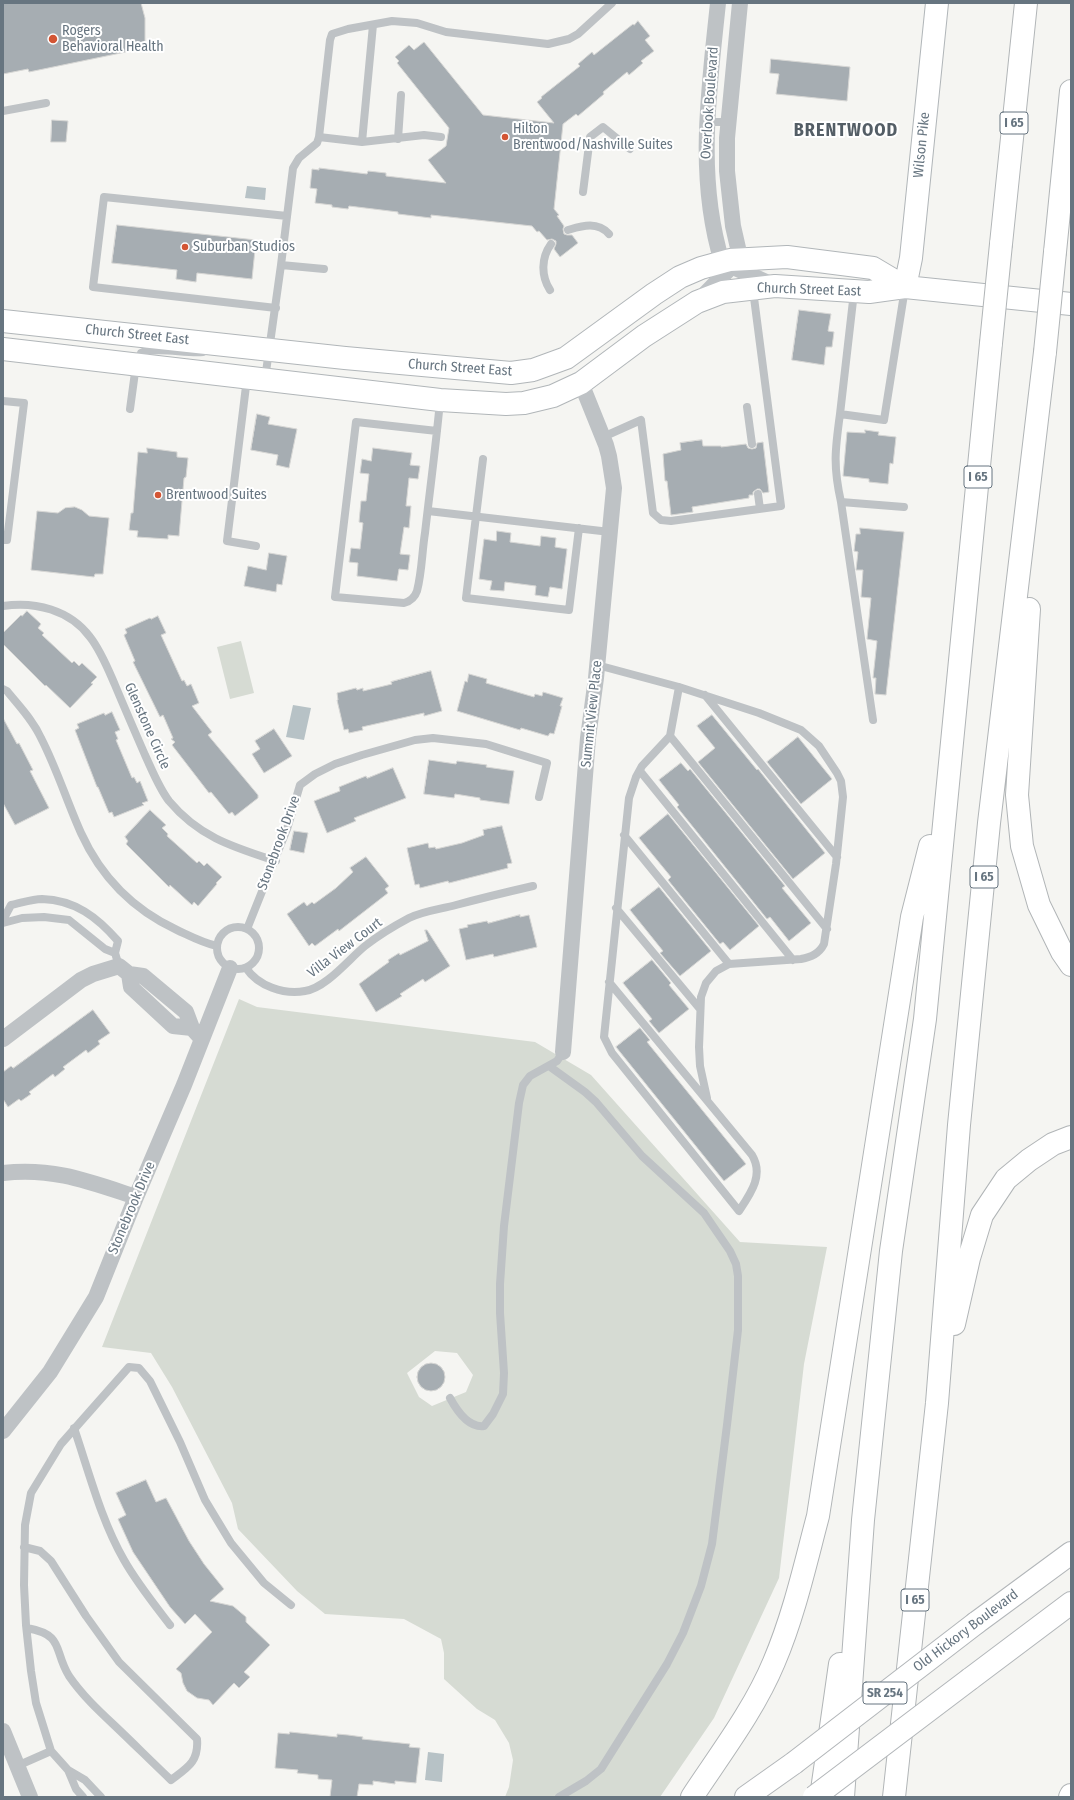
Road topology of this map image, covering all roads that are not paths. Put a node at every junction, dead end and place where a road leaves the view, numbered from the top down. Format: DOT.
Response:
graph roads {
  1 [pos="612,3"];
  2 [pos="718,3"];
  3 [pos="740,3"];
  4 [pos="937,3"];
  5 [pos="1026,3"];
  6 [pos="373,25"];
  7 [pos="1071,91"];
  8 [pos="401,95"];
  9 [pos="46,103"];
  10 [pos="3,111"];
  11 [pos="706,122"];
  12 [pos="729,122"];
  13 [pos="319,137"];
  14 [pos="441,137"];
  15 [pos="398,139"];
  16 [pos="362,142"];
  17 [pos="630,149"];
  18 [pos="583,192"];
  19 [pos="287,216"];
  20 [pos="568,230"];
  21 [pos="609,234"];
  22 [pos="550,244"];
  23 [pos="731,263"];
  24 [pos="281,265"];
  25 [pos="324,270"];
  26 [pos="775,286"];
  27 [pos="753,287"];
  28 [pos="905,288"];
  29 [pos="550,290"];
  30 [pos="854,291"];
  31 [pos="697,302"];
  32 [pos="1071,304"];
  33 [pos="276,308"];
  34 [pos="3,321"];
  35 [pos="217,344"];
  36 [pos="3,349"];
  37 [pos="270,350"];
  38 [pos="1045,352"];
  39 [pos="136,365"];
  40 [pos="256,379"];
  41 [pos="581,383"];
  42 [pos="440,400"];
  43 [pos="3,401"];
  44 [pos="747,407"];
  45 [pos="130,409"];
  46 [pos="840,414"];
  47 [pos="437,431"];
  48 [pos="603,437"];
  49 [pos="752,444"];
  50 [pos="482,459"];
  51 [pos="758,494"];
  52 [pos="841,502"];
  53 [pos="904,507"];
  54 [pos="760,509"];
  55 [pos="428,511"];
  56 [pos="476,516"];
  57 [pos="578,528"];
  58 [pos="610,532"];
  59 [pos="3,540"];
  60 [pos="256,546"];
  61 [pos="3,606"];
  62 [pos="597,665"];
  63 [pos="679,687"];
  64 [pos="3,689"];
  65 [pos="705,695"];
  66 [pos="873,720"];
  67 [pos="670,736"];
  68 [pos="640,771"];
  69 [pos="946,782"];
  70 [pos="539,797"];
  71 [pos="624,835"];
  72 [pos="837,857"];
  73 [pos="276,861"];
  74 [pos="533,886"];
  75 [pos="616,908"];
  76 [pos="3,920"];
  77 [pos="3,923"];
  78 [pos="247,929"];
  79 [pos="827,929"];
  80 [pos="217,946"];
  81 [pos="793,960"];
  82 [pos="121,964"];
  83 [pos="729,964"];
  84 [pos="1071,964"];
  85 [pos="238,968"];
  86 [pos="609,982"];
  87 [pos="700,1009"];
  88 [pos="197,1034"];
  89 [pos="3,1039"];
  90 [pos="563,1052"];
  91 [pos="549,1066"];
  92 [pos="708,1100"];
  93 [pos="1071,1137"];
  94 [pos="3,1173"];
  95 [pos="136,1197"];
  96 [pos="450,1398"];
  97 [pos="937,1403"];
  98 [pos="74,1428"];
  99 [pos="3,1431"];
  100 [pos="864,1520"];
  101 [pos="24,1547"];
  102 [pos="1071,1553"];
  103 [pos="1071,1602"];
  104 [pos="291,1605"];
  105 [pos="170,1625"];
  106 [pos="26,1628"];
  107 [pos="3,1731"];
  108 [pos="51,1752"];
  109 [pos="17,1766"];
  110 [pos="68,1770"];
  111 [pos="30,1797"];
  112 [pos="83,1797"];
  113 [pos="101,1797"];
  114 [pos="559,1797"];
  115 [pos="692,1797"];
  116 [pos="746,1797"];
  117 [pos="814,1797"];
  118 [pos="821,1797"];
  119 [pos="843,1797"];
  120 [pos="894,1797"];
  1 -- 6 [label="lane"];
  2 -- 11 [label="street, Overlook Boulevard"];
  3 -- 12 [label="street, Overlook Boulevard"];
  4 -- 28 [label="main road, Wilson Pike"];
  5 -- 69 [label="main road, I 65, bridge"];
  6 -- 13 [label="lane"];
  6 -- 16 [label="lane"];
  7 -- 38 [label="main road, I 65, bridge"];
  8 -- 15 [label="lane"];
  9 -- 10 [label="lane"];
  11 -- 12 [label="lane"];
  11 -- 23 [label="street, Overlook Boulevard"];
  12 -- 23 [label="street, Overlook Boulevard"];
  13 -- 16 [label="lane"];
  13 -- 19 [label="lane"];
  14 -- 15 [label="lane"];
  15 -- 16 [label="lane"];
  17 -- 18 [label="lane"];
  19 -- 24 [label="lane"];
  19 -- 33 [label="lane"];
  20 -- 21 [label="lane"];
  22 -- 29 [label="lane"];
  23 -- 26 [label="street"];
  23 -- 28 [label="main road, Church Street East"];
  23 -- 31 [label="street"];
  23 -- 37 [label="main road, Church Street East"];
  24 -- 25 [label="lane"];
  24 -- 33 [label="lane"];
  26 -- 27 [label="main road, Church Street East"];
  26 -- 30 [label="main road, Church Street East"];
  27 -- 31 [label="main road, Church Street East"];
  27 -- 54 [label="lane"];
  28 -- 30 [label="main road, Church Street East"];
  28 -- 32 [label="main road, Church Street East"];
  28 -- 46 [label="lane"];
  30 -- 46 [label="lane"];
  31 -- 41 [label="main road, Church Street East"];
  33 -- 37 [label="lane"];
  34 -- 35 [label="main road, Church Street East"];
  35 -- 37 [label="main road, Church Street East"];
  35 -- 39 [label="lane"];
  36 -- 39 [label="main road, Church Street East"];
  37 -- 40 [label="lane"];
  38 -- 84 [label="main road"];
  38 -- 97 [label="main road, I 65"];
  39 -- 40 [label="main road, Church Street East"];
  39 -- 45 [label="lane"];
  40 -- 42 [label="main road, Church Street East"];
  40 -- 60 [label="lane"];
  41 -- 42 [label="main road, Church Street East"];
  41 -- 48 [label="street, Summit View Place"];
  42 -- 47 [label="lane"];
  43 -- 59 [label="lane"];
  44 -- 49 [label="lane"];
  46 -- 52 [label="lane"];
  47 -- 55 [label="lane"];
  47 -- 55 [label="lane"];
  48 -- 54 [label="lane"];
  48 -- 58 [label="street, Summit View Place"];
  50 -- 56 [label="lane"];
  51 -- 54 [label="lane"];
  52 -- 53 [label="lane"];
  52 -- 66 [label="lane"];
  55 -- 56 [label="lane"];
  56 -- 57 [label="lane"];
  56 -- 57 [label="lane"];
  57 -- 58 [label="lane"];
  58 -- 62 [label="street, Summit View Place"];
  61 -- 73 [label="lane, Glenstone Circle"];
  62 -- 63 [label="lane"];
  62 -- 90 [label="street, Summit View Place"];
  63 -- 65 [label="lane"];
  63 -- 67 [label="lane"];
  64 -- 80 [label="lane"];
  65 -- 72 [label="lane"];
  65 -- 72 [label="lane"];
  67 -- 68 [label="lane"];
  67 -- 79 [label="lane"];
  68 -- 71 [label="lane"];
  68 -- 81 [label="lane"];
  69 -- 100 [label="main road, I 65"];
  69 -- 115 [label="main road"];
  70 -- 73 [label="lane, Stonebrook Drive"];
  71 -- 75 [label="lane"];
  71 -- 83 [label="lane"];
  72 -- 79 [label="lane"];
  73 -- 78 [label="lane, Stonebrook Drive"];
  74 -- 85 [label="lane, Villa View Court"];
  75 -- 86 [label="lane"];
  75 -- 87 [label="lane"];
  76 -- 82 [label="lane"];
  77 -- 82 [label="lane"];
  78 -- 80 [label="lane"];
  78 -- 85 [label="lane, Stonebrook Drive"];
  79 -- 81 [label="lane"];
  80 -- 85 [label="lane"];
  81 -- 83 [label="lane"];
  82 -- 88 [label="street"];
  82 -- 89 [label="street"];
  83 -- 87 [label="lane"];
  85 -- 88 [label="street, Stonebrook Drive"];
  86 -- 92 [label="lane"];
  86 -- 92 [label="lane"];
  87 -- 92 [label="lane"];
  88 -- 95 [label="street, Stonebrook Drive"];
  90 -- 91 [label="lane"];
  91 -- 96 [label="lane"];
  91 -- 114 [label="lane"];
  93 -- 97 [label="main road"];
  94 -- 95 [label="street"];
  95 -- 99 [label="street, Stonebrook Drive"];
  97 -- 120 [label="main road, I 65"];
  98 -- 101 [label="lane"];
  98 -- 104 [label="lane"];
  98 -- 105 [label="lane"];
  100 -- 118 [label="main road"];
  100 -- 119 [label="main road, I 65"];
  101 -- 106 [label="lane"];
  101 -- 106 [label="lane"];
  102 -- 116 [label="main road, Old Hickory Boulevard / SR 254, bridge"];
  103 -- 117 [label="main road, SR 254, bridge"];
  106 -- 108 [label="lane"];
  107 -- 109 [label="street"];
  108 -- 109 [label="lane"];
  108 -- 110 [label="lane"];
  109 -- 111 [label="street"];
  110 -- 112 [label="lane"];
  110 -- 113 [label="lane"];
}
